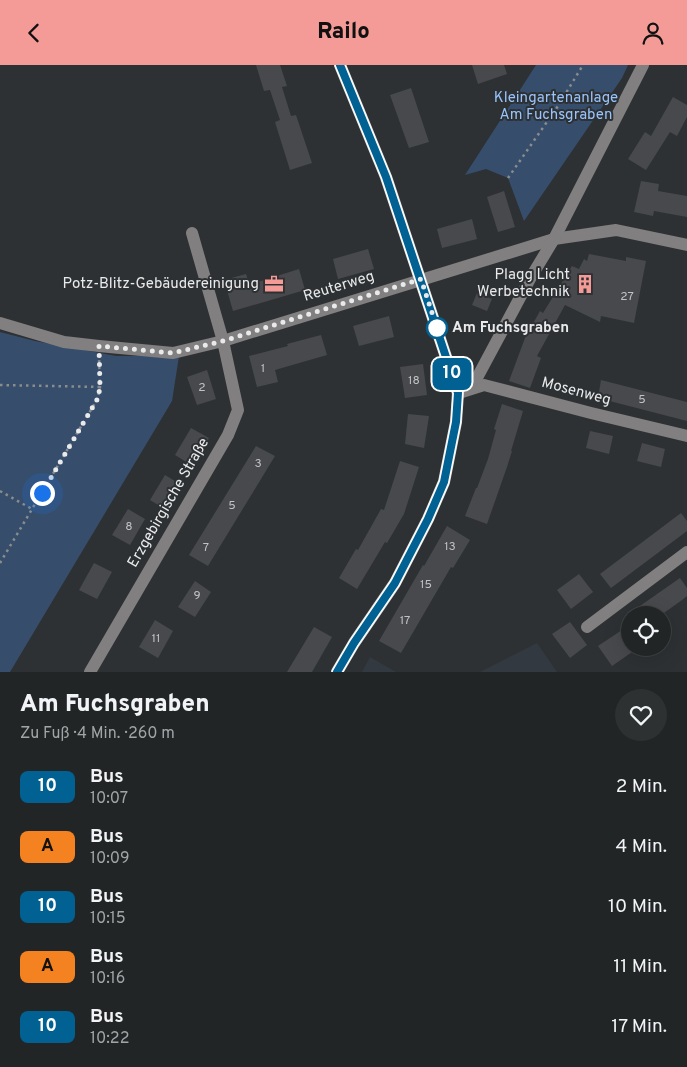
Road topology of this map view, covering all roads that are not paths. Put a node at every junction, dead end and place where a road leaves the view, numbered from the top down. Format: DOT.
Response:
graph roads {
  1 [pos="340,65"];
  2 [pos="644,65"];
  3 [pos="192,233"];
  4 [pos="554,239"];
  5 [pos="687,245"];
  6 [pos="421,279"];
  7 [pos="0,323"];
  8 [pos="223,341"];
  9 [pos="458,393"];
  10 [pos="687,436"];
  11 [pos="687,552"];
  12 [pos="587,627"];
  13 [pos="90,672"];
  14 [pos="337,672"];
  1 -- 6 [label="main road"];
  2 -- 4 [label="street"];
  3 -- 8 [label="street, Erzgebirgische Straße"];
  4 -- 5 [label="street, Reuterweg"];
  4 -- 6 [label="street, Reuterweg"];
  4 -- 9 [label="street"];
  6 -- 8 [label="street, Reuterweg"];
  6 -- 9 [label="main road"];
  7 -- 8 [label="street, Reuterweg"];
  8 -- 13 [label="street, Erzgebirgische Straße"];
  9 -- 10 [label="street, Mosenweg"];
  9 -- 14 [label="main road"];
  11 -- 12 [label="street"];
}
